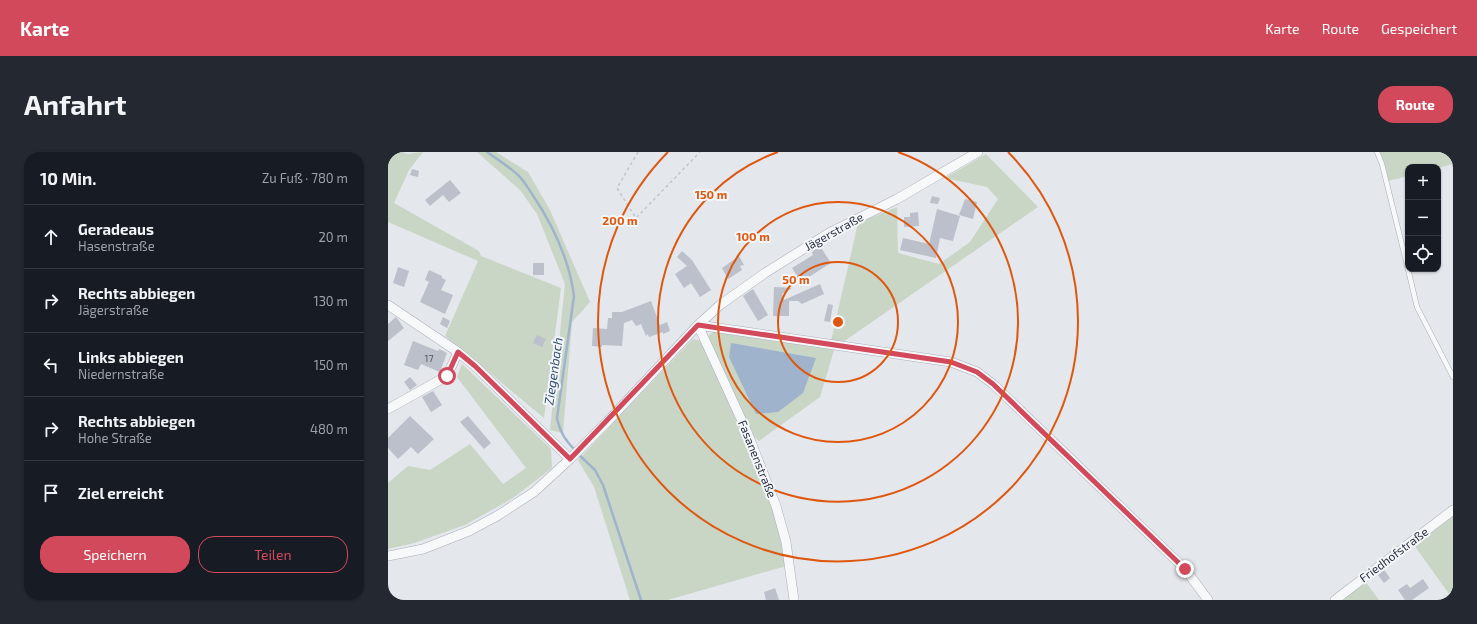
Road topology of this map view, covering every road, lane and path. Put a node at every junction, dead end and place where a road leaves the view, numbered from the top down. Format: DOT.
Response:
graph roads {
  1 [pos="638,152"];
  2 [pos="700,152"];
  3 [pos="978,152"];
  4 [pos="1377,152"];
  5 [pos="1405,257"];
  6 [pos="1409,272"];
  7 [pos="388,305"];
  8 [pos="698,325"];
  9 [pos="458,352"];
  10 [pos="1453,377"];
  11 [pos="388,409"];
  12 [pos="572,458"];
  13 [pos="1453,510"];
  14 [pos="388,556"];
  15 [pos="794,600"];
  16 [pos="1208,600"];
  17 [pos="1335,600"];
  1 -- 2 [label="path"];
  3 -- 8 [label="street, Jägerstraße"];
  4 -- 5 [label="lane"];
  6 -- 10 [label="lane"];
  7 -- 9 [label="street"];
  8 -- 12 [label="street, Jägerstraße"];
  8 -- 15 [label="street, Fasanenstraße"];
  8 -- 16 [label="street"];
  9 -- 11 [label="street"];
  9 -- 12 [label="street"];
  12 -- 14 [label="street, Jägerstraße"];
  13 -- 17 [label="street, Friedhofstraße"];
}
